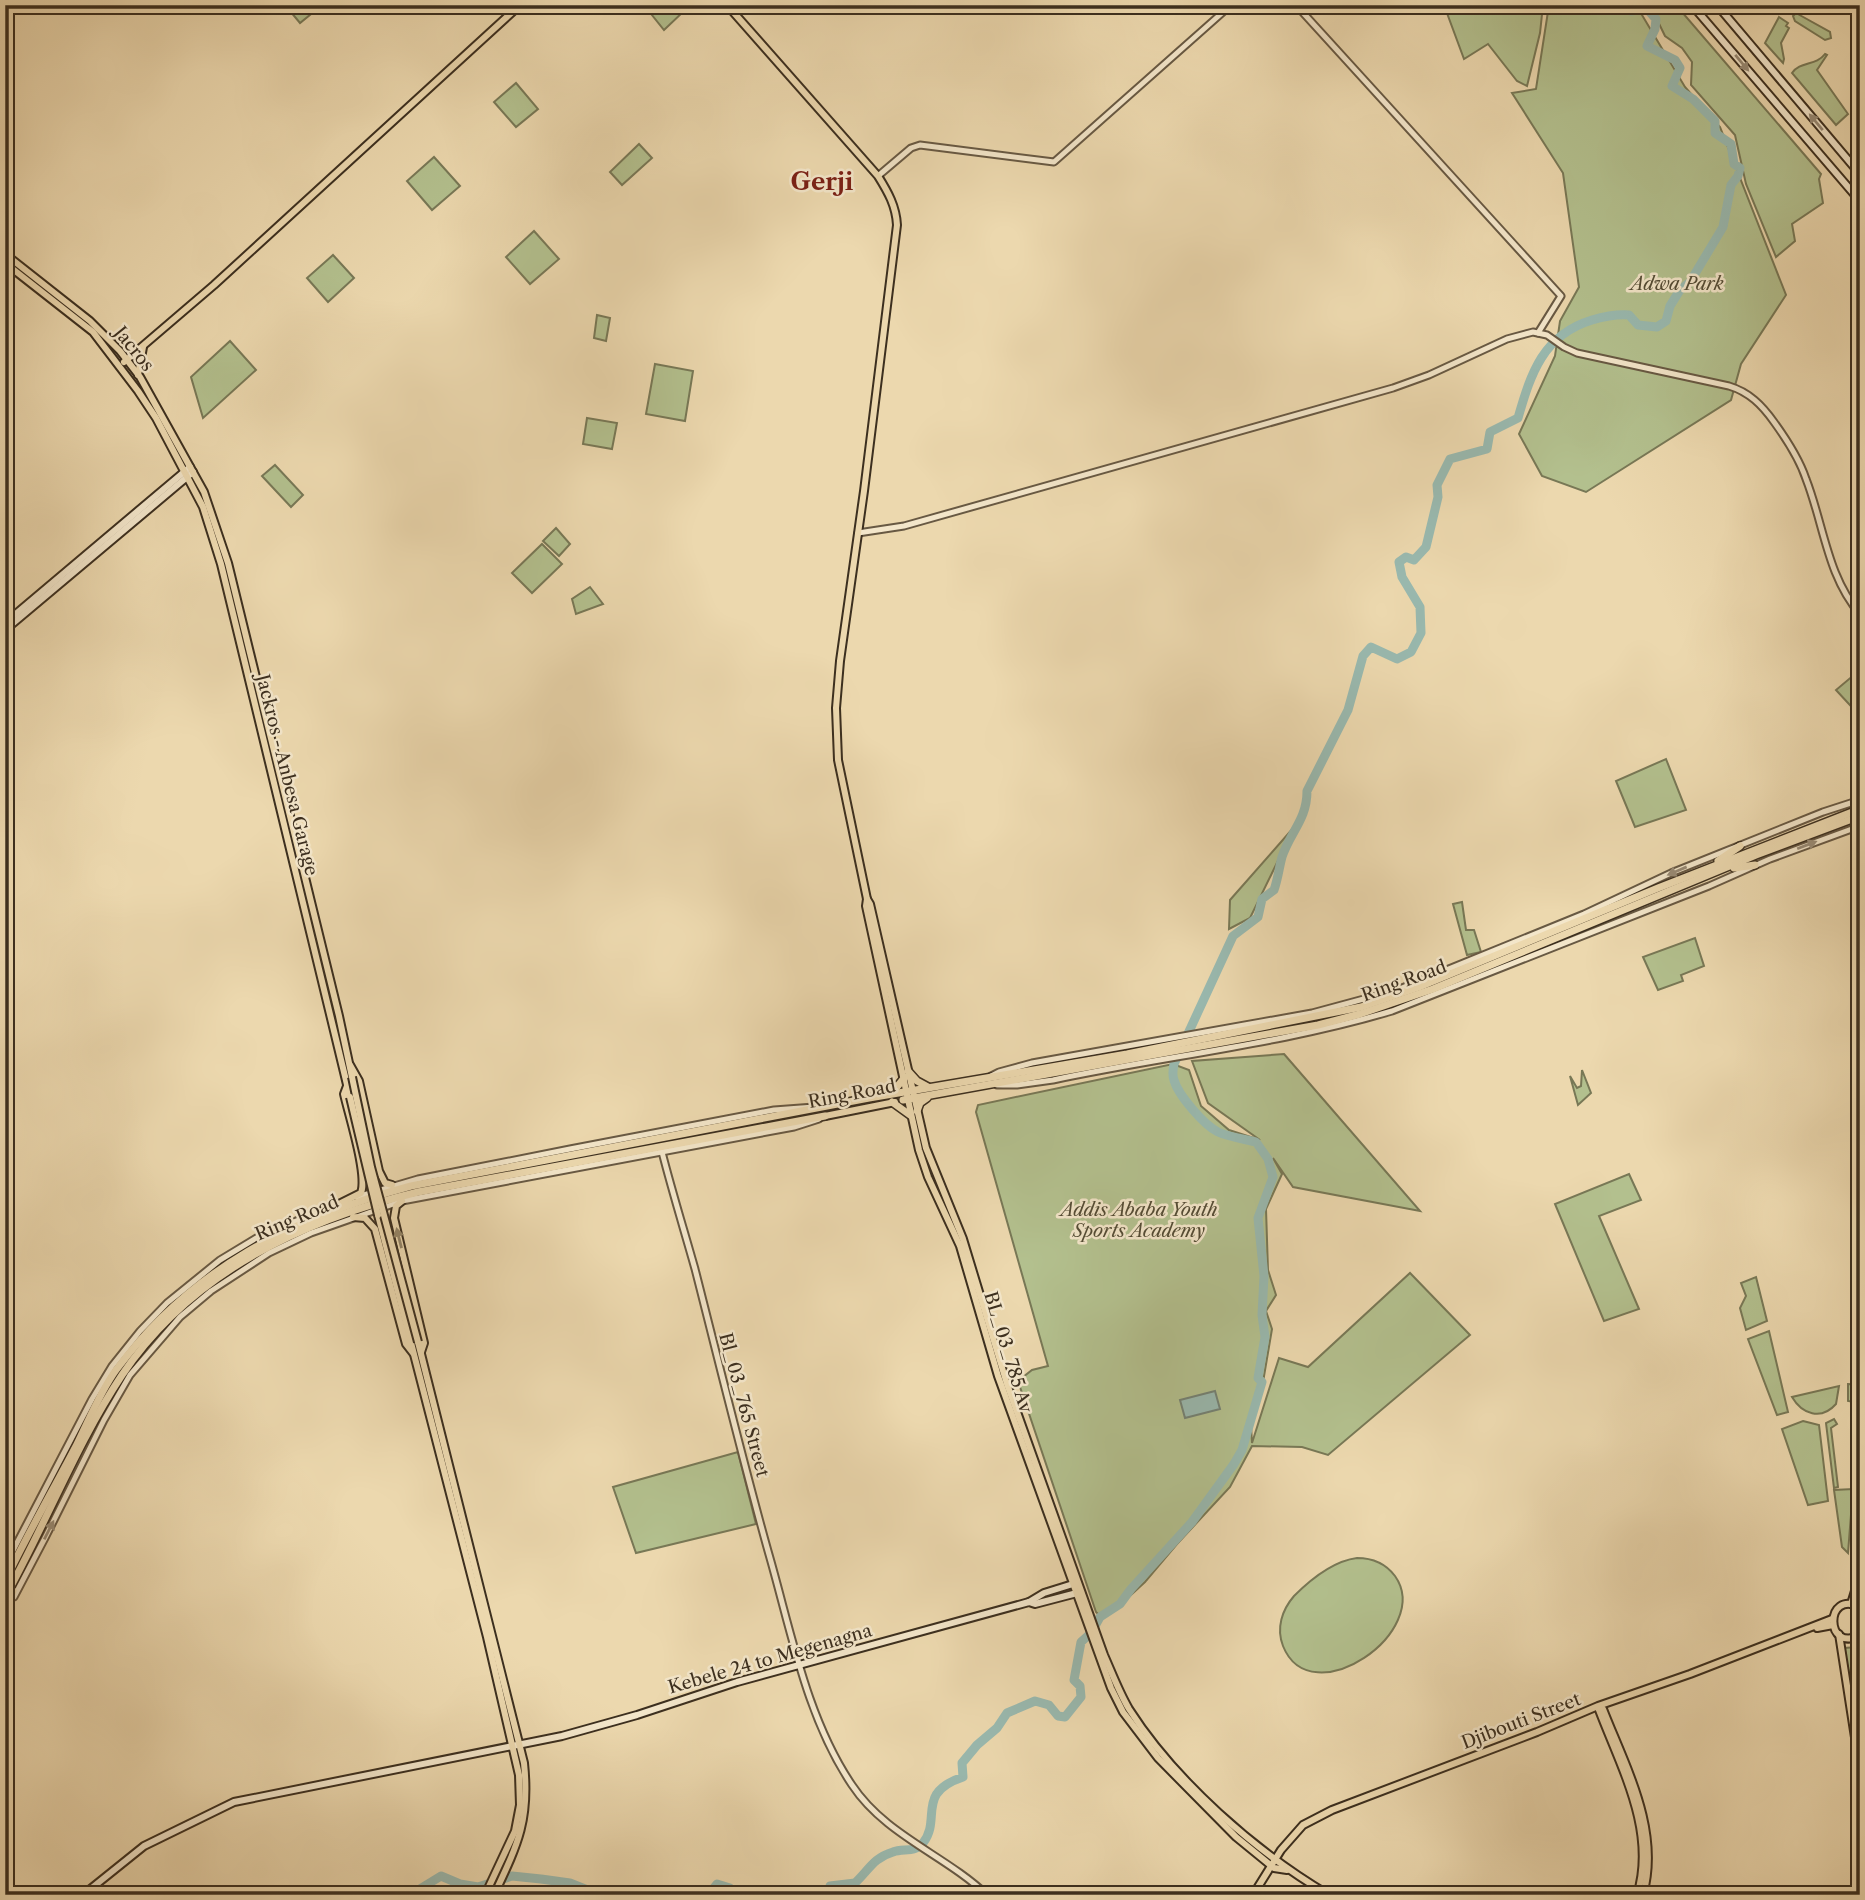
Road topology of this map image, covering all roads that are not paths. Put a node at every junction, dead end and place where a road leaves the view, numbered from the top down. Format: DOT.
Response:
graph roads {
  1 [pos="520,5"];
  2 [pos="727,5"];
  3 [pos="1231,5"];
  4 [pos="1296,5"];
  5 [pos="1692,5"];
  6 [pos="1704,5"];
  7 [pos="1717,5"];
  8 [pos="1698,11"];
  9 [pos="1780,80"];
  10 [pos="1767,91"];
  11 [pos="1860,174"];
  12 [pos="878,176"];
  13 [pos="1860,201"];
  14 [pos="5,254"];
  15 [pos="5,263"];
  16 [pos="1538,333"];
  17 [pos="143,347"];
  18 [pos="126,359"];
  19 [pos="120,366"];
  20 [pos="138,375"];
  21 [pos="189,472"];
  22 [pos="858,533"];
  23 [pos="1860,614"];
  24 [pos="5,623"];
  25 [pos="5,630"];
  26 [pos="1860,800"];
  27 [pos="1860,809"];
  28 [pos="1860,816"];
  29 [pos="1860,826"];
  30 [pos="1740,846"];
  31 [pos="1754,853"];
  32 [pos="1755,865"];
  33 [pos="1705,869"];
  34 [pos="1716,872"];
  35 [pos="306,896"];
  36 [pos="1188,1038"];
  37 [pos="1180,1049"];
  38 [pos="349,1064"];
  39 [pos="906,1074"];
  40 [pos="989,1081"];
  41 [pos="347,1084"];
  42 [pos="929,1092"];
  43 [pos="909,1096"];
  44 [pos="891,1098"];
  45 [pos="822,1112"];
  46 [pos="914,1113"];
  47 [pos="662,1152"];
  48 [pos="392,1185"];
  49 [pos="402,1201"];
  50 [pos="339,1204"];
  51 [pos="353,1217"];
  52 [pos="415,1344"];
  53 [pos="417,1353"];
  54 [pos="1860,1562"];
  55 [pos="6,1566"];
  56 [pos="22,1566"];
  57 [pos="5,1581"];
  58 [pos="1073,1584"];
  59 [pos="1077,1593"];
  60 [pos="5,1597"];
  61 [pos="1028,1602"];
  62 [pos="1851,1604"];
  63 [pos="1860,1607"];
  64 [pos="5,1611"];
  65 [pos="1087,1613"];
  66 [pos="1833,1622"];
  67 [pos="1093,1633"];
  68 [pos="1839,1634"];
  69 [pos="1860,1635"];
  70 [pos="800,1665"];
  71 [pos="1860,1698"];
  72 [pos="1601,1709"];
  73 [pos="1860,1713"];
  74 [pos="517,1746"];
  75 [pos="1860,1770"];
  76 [pos="1260,1848"];
  77 [pos="1283,1850"];
  78 [pos="1273,1867"];
  79 [pos="493,1891"];
  80 [pos="83,1895"];
  81 [pos="485,1895"];
  82 [pos="987,1895"];
  83 [pos="1255,1895"];
  84 [pos="1329,1895"];
  85 [pos="1637,1895"];
  86 [pos="1643,1895"];
  1 -- 17 [label="main road"];
  2 -- 12 [label="main road, BL_03_785 Av"];
  3 -- 12 [label="street"];
  4 -- 16 [label="street"];
  5 -- 8 [label="main road"];
  6 -- 8 [label="main road"];
  7 -- 9 [label="main road"];
  8 -- 10 [label="main road, one-way"];
  9 -- 10 [label="main road"];
  11 -- 9 [label="main road, one-way"];
  10 -- 13 [label="main road"];
  12 -- 22 [label="main road, BL_03_785 Av"];
  14 -- 18 [label="main road, Jacros"];
  15 -- 19 [label="main road, Jacros"];
  16 -- 22 [label="street"];
  16 -- 23 [label="street"];
  17 -- 18 [label="main road"];
  17 -- 20 [label="main road"];
  18 -- 19 [label="main road"];
  18 -- 20 [label="main road, Jacros"];
  19 -- 21 [label="main road, Jacros"];
  20 -- 21 [label="main road, Jacros"];
  21 -- 24 [label="main road"];
  21 -- 25 [label="main road"];
  21 -- 35 [label="main road, Jackros - Anbesa Garage"];
  21 -- 35 [label="main road, Jacros"];
  22 -- 39 [label="main road, BL_03_785 Av"];
  26 -- 30 [label="street, Ring Road"];
  27 -- 31 [label="highway, Ring Road"];
  28 -- 31 [label="highway, Ring Road"];
  32 -- 29 [label="street, Ring Road, one-way"];
  30 -- 33 [label="highway"];
  30 -- 36 [label="street, Ring Road, one-way"];
  31 -- 33 [label="highway, Ring Road"];
  31 -- 34 [label="highway, Ring Road"];
  32 -- 34 [label="highway"];
  32 -- 37 [label="street, Ring Road"];
  33 -- 36 [label="highway, Ring Road"];
  34 -- 37 [label="highway, Ring Road"];
  35 -- 38 [label="main road"];
  35 -- 41 [label="main road, Jackros - Anbesa Garage"];
  36 -- 37 [label="highway, Ring Road"];
  36 -- 40 [label="street, Ring Road"];
  37 -- 40 [label="highway, Ring Road"];
  37 -- 40 [label="highway, Ring Road"];
  38 -- 48 [label="main road"];
  38 -- 52 [label="main road, bridge"];
  39 -- 42 [label="highway"];
  39 -- 43 [label="main road, BL_03_785 Av"];
  39 -- 44 [label="highway"];
  40 -- 42 [label="highway, Ring Road"];
  41 -- 50 [label="main road"];
  41 -- 52 [label="main road, bridge"];
  42 -- 43 [label="highway, Ring Road"];
  42 -- 46 [label="highway"];
  43 -- 44 [label="highway, Ring Road"];
  43 -- 46 [label="main road, BL_03_785 Av"];
  44 -- 45 [label="highway, Ring Road"];
  44 -- 46 [label="highway"];
  45 -- 47 [label="street"];
  45 -- 48 [label="street"];
  45 -- 56 [label="highway, Ring Road"];
  45 -- 57 [label="highway, Ring Road"];
  46 -- 58 [label="main road, BL_03_785 Av"];
  46 -- 65 [label="main road, BL_03_785 Av"];
  47 -- 49 [label="street"];
  47 -- 70 [label="street, Bl_03_765 Street"];
  48 -- 50 [label="street"];
  49 -- 51 [label="street"];
  53 -- 49 [label="main road, one-way"];
  50 -- 55 [label="street"];
  51 -- 53 [label="main road"];
  64 -- 51 [label="street, one-way"];
  52 -- 53 [label="main road"];
  53 -- 74 [label="main road"];
  54 -- 62 [label="main road"];
  56 -- 60 [label="highway, Ring Road"];
  56 -- 64 [label="highway"];
  58 -- 59 [label="main road, BL_03_785 Av"];
  58 -- 61 [label="main road"];
  59 -- 61 [label="main road"];
  59 -- 65 [label="main road, BL_03_785 Av"];
  61 -- 70 [label="main road, Kebele 24 to Megenagna"];
  62 -- 63 [label="main road"];
  62 -- 66 [label="main road"];
  65 -- 67 [label="main road"];
  66 -- 68 [label="main road"];
  66 -- 72 [label="main road, Djibouti Street"];
  66 -- 77 [label="main road, Djibouti Street"];
  67 -- 76 [label="main road"];
  67 -- 78 [label="main road"];
  68 -- 69 [label="main road"];
  68 -- 75 [label="main road"];
  70 -- 74 [label="main road, Kebele 24 to Megenagna"];
  70 -- 82 [label="street, Bl_03_765 Street"];
  71 -- 73 [label="main road"];
  72 -- 77 [label="main road, Djibouti Street"];
  72 -- 85 [label="main road"];
  72 -- 86 [label="main road"];
  74 -- 79 [label="main road"];
  74 -- 79 [label="main road"];
  74 -- 80 [label="main road, Kebele 24 to Megenagna"];
  76 -- 77 [label="main road"];
  76 -- 78 [label="main road"];
  77 -- 78 [label="main road, Djibouti Street"];
  78 -- 83 [label="main road, Djibouti Street"];
  78 -- 84 [label="main road"];
  79 -- 81 [label="main road"];
}
